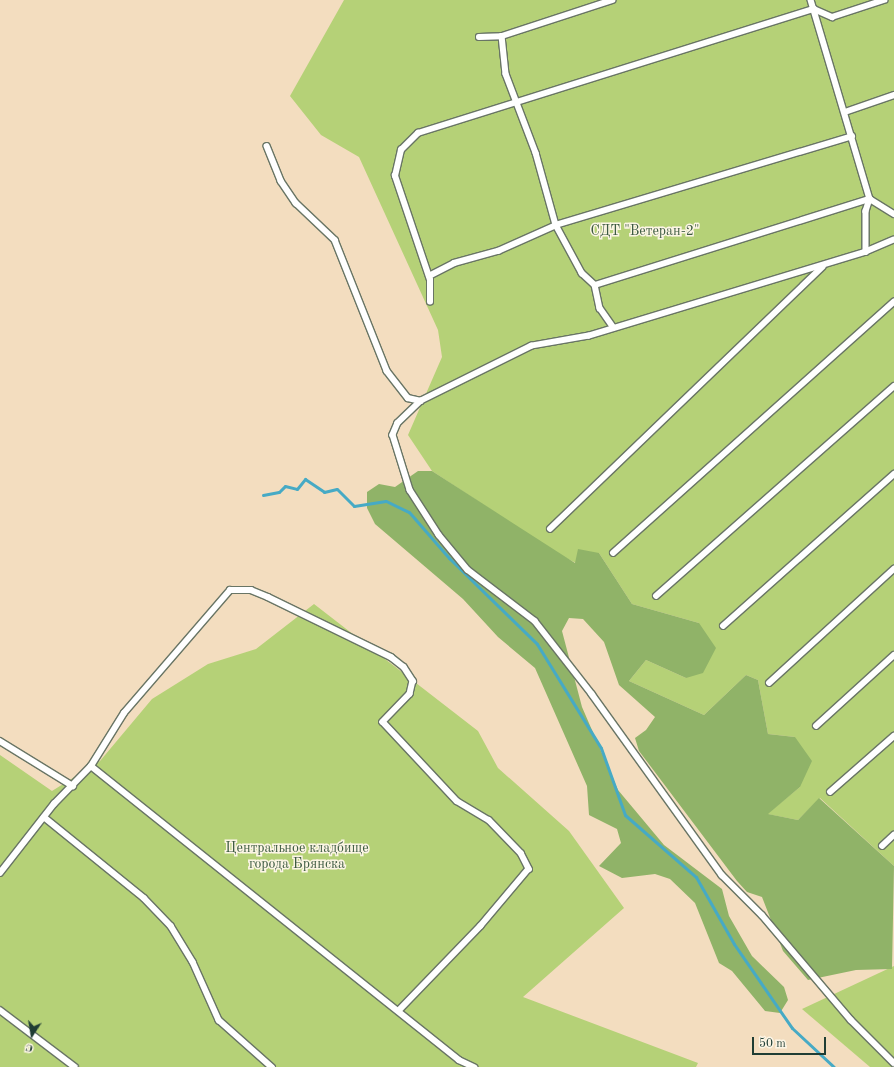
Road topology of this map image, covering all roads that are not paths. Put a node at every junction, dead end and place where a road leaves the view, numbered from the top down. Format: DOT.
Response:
graph roads {
  1 [pos="612,0"];
  2 [pos="811,0"];
  3 [pos="884,0"];
  4 [pos="814,9"];
  5 [pos="502,36"];
  6 [pos="479,37"];
  7 [pos="894,95"];
  8 [pos="517,100"];
  9 [pos="845,112"];
  10 [pos="852,136"];
  11 [pos="267,146"];
  12 [pos="870,199"];
  13 [pos="894,214"];
  14 [pos="556,225"];
  15 [pos="894,240"];
  16 [pos="866,252"];
  17 [pos="823,265"];
  18 [pos="428,276"];
  19 [pos="595,285"];
  20 [pos="430,302"];
  21 [pos="894,302"];
  22 [pos="614,328"];
  23 [pos="894,386"];
  24 [pos="421,401"];
  25 [pos="894,474"];
  26 [pos="550,529"];
  27 [pos="613,552"];
  28 [pos="894,569"];
  29 [pos="656,596"];
  30 [pos="723,626"];
  31 [pos="894,655"];
  32 [pos="769,683"];
  33 [pos="816,726"];
  34 [pos="894,736"];
  35 [pos="0,741"];
  36 [pos="91,766"];
  37 [pos="72,786"];
  38 [pos="830,792"];
  39 [pos="44,817"];
  40 [pos="894,835"];
  41 [pos="882,846"];
  42 [pos="0,873"];
  43 [pos="0,1010"];
  44 [pos="399,1011"];
  45 [pos="894,1063"];
  46 [pos="75,1067"];
  47 [pos="272,1067"];
  48 [pos="474,1067"];
  1 -- 5 [label="lane"];
  2 -- 4 [label="lane"];
  3 -- 4 [label="lane"];
  4 -- 8 [label="lane"];
  4 -- 9 [label="lane"];
  5 -- 6 [label="lane"];
  5 -- 8 [label="lane"];
  7 -- 9 [label="lane"];
  8 -- 14 [label="lane"];
  8 -- 18 [label="lane"];
  9 -- 10 [label="lane"];
  10 -- 12 [label="lane"];
  10 -- 14 [label="lane"];
  11 -- 24 [label="lane"];
  12 -- 13 [label="lane"];
  12 -- 16 [label="lane"];
  12 -- 19 [label="lane"];
  14 -- 18 [label="lane"];
  14 -- 19 [label="lane"];
  15 -- 16 [label="lane"];
  16 -- 17 [label="lane"];
  17 -- 22 [label="lane"];
  17 -- 26 [label="lane"];
  18 -- 20 [label="lane"];
  19 -- 22 [label="lane"];
  21 -- 27 [label="lane"];
  22 -- 24 [label="lane"];
  23 -- 29 [label="lane"];
  24 -- 45 [label="lane"];
  25 -- 30 [label="lane"];
  28 -- 32 [label="lane"];
  31 -- 33 [label="lane"];
  34 -- 38 [label="lane"];
  35 -- 37 [label="lane"];
  36 -- 37 [label="lane"];
  36 -- 44 [label="lane"];
  36 -- 44 [label="lane"];
  37 -- 39 [label="lane"];
  39 -- 42 [label="lane"];
  39 -- 47 [label="lane"];
  40 -- 41 [label="lane"];
  43 -- 46 [label="lane"];
  44 -- 48 [label="lane"];
}
